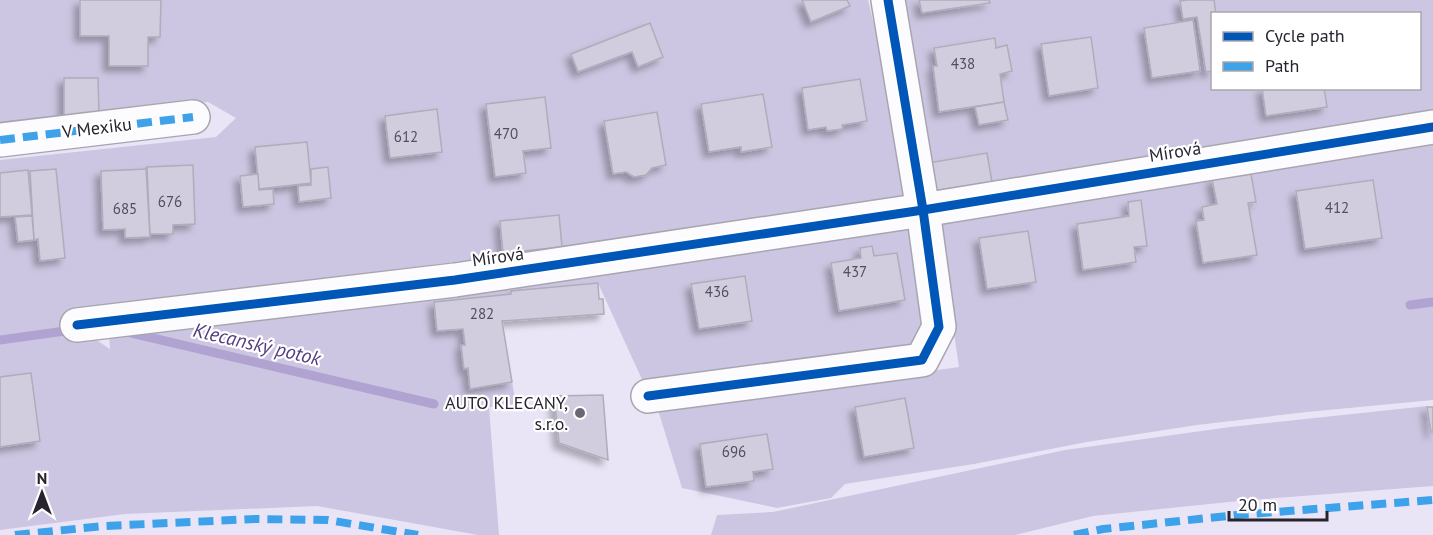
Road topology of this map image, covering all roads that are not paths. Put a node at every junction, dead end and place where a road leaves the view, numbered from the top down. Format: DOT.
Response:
graph roads {
  1 [pos="888,0"];
  2 [pos="193,117"];
  3 [pos="1433,128"];
  4 [pos="0,140"];
  5 [pos="923,210"];
  6 [pos="77,325"];
  7 [pos="648,396"];
  1 -- 5 [label="street"];
  2 -- 4 [label="street, V Mexiku"];
  3 -- 5 [label="street, Mírová"];
  5 -- 6 [label="street, Mírová"];
  5 -- 7 [label="street"];
}
